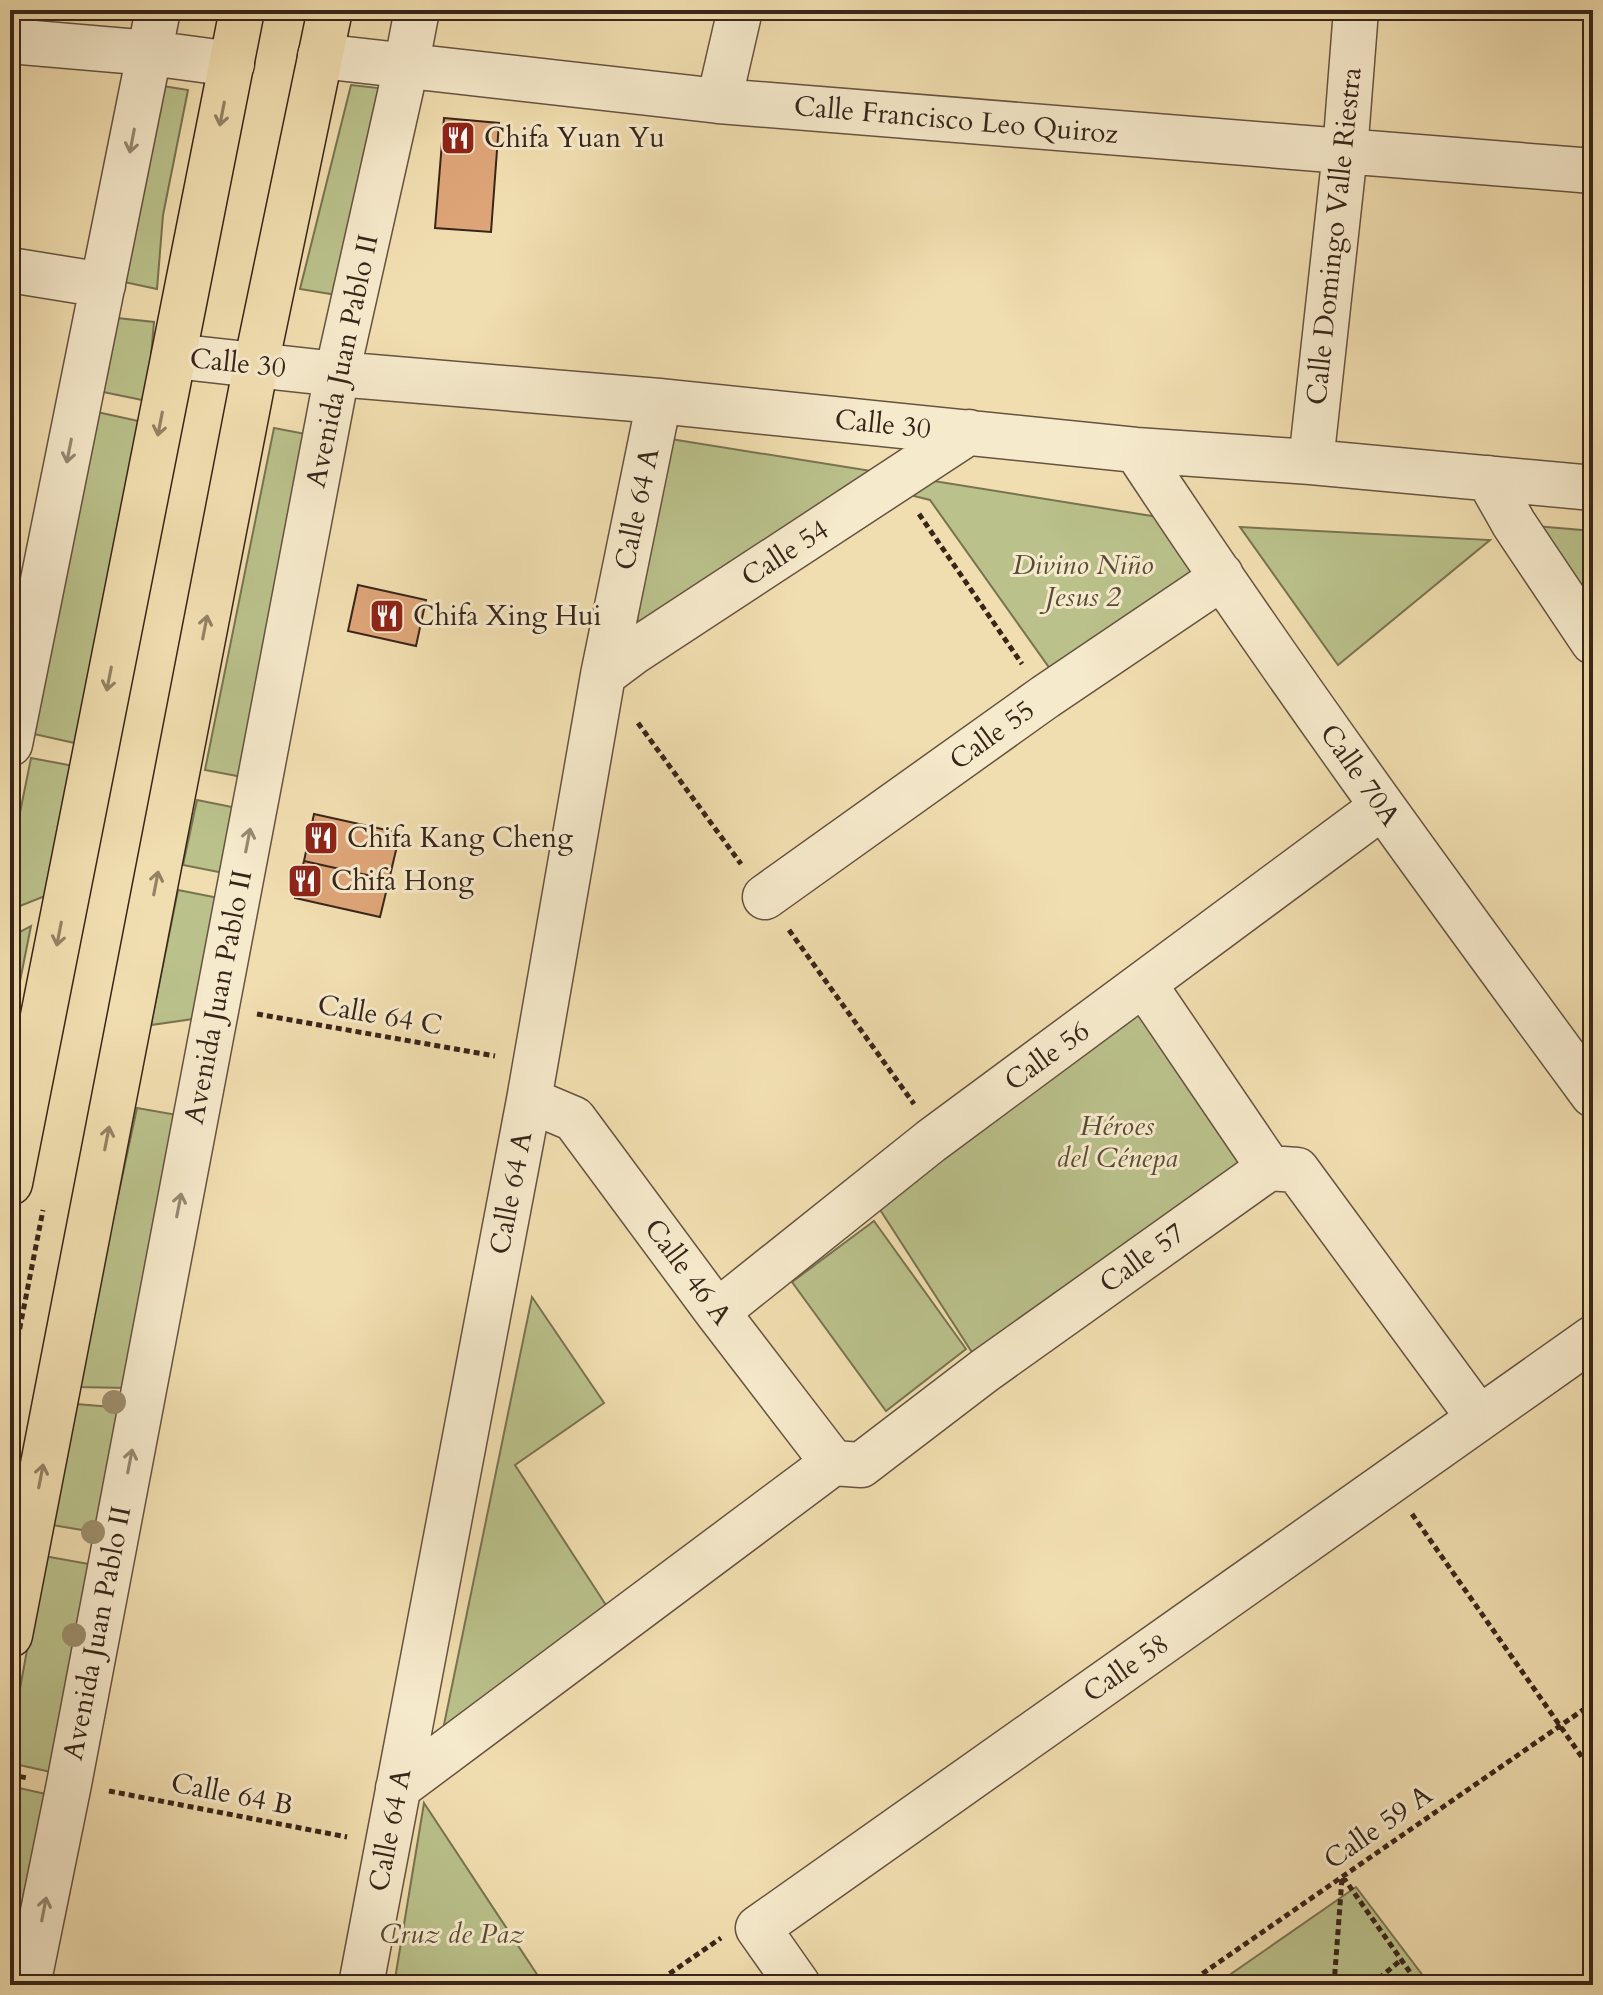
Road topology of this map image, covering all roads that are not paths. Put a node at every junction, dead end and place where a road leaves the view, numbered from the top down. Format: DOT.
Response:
graph roads {
  1 [pos="158,10"];
  2 [pos="242,10"];
  3 [pos="330,10"];
  4 [pos="417,10"];
  5 [pos="740,10"];
  6 [pos="1356,10"];
  7 [pos="10,41"];
  8 [pos="150,53"];
  9 [pos="320,56"];
  10 [pos="232,64"];
  11 [pos="406,67"];
  12 [pos="719,101"];
  13 [pos="1345,152"];
  14 [pos="1593,171"];
  15 [pos="10,270"];
  16 [pos="103,285"];
  17 [pos="174,356"];
  18 [pos="256,365"];
  19 [pos="337,374"];
  20 [pos="659,401"];
  21 [pos="969,432"];
  22 [pos="1136,450"];
  23 [pos="1311,462"];
  24 [pos="1488,478"];
  25 [pos="1593,488"];
  26 [pos="1221,575"];
  27 [pos="1593,642"];
  28 [pos="603,675"];
  29 [pos="10,744"];
  30 [pos="1382,807"];
  31 [pos="765,897"];
  32 [pos="1144,984"];
  33 [pos="532,1082"];
  34 [pos="1593,1095"];
  35 [pos="1269,1168"];
  36 [pos="10,1183"];
  37 [pos="717,1312"];
  38 [pos="1593,1338"];
  39 [pos="1479,1418"];
  40 [pos="833,1463"];
  41 [pos="10,1635"];
  42 [pos="398,1788"];
  43 [pos="28,1985"];
  44 [pos="361,1985"];
  45 [pos="798,1985"];
  1 -- 8 [label="street"];
  2 -- 10 [label="main road"];
  3 -- 9 [label="main road"];
  4 -- 11 [label="street, Avenida Juan Pablo II"];
  5 -- 12 [label="street"];
  6 -- 13 [label="street, Calle Domingo Valle Riestra"];
  7 -- 8 [label="street"];
  8 -- 10 [label="street"];
  8 -- 16 [label="street, one-way"];
  9 -- 11 [label="street, Calle Francisco Leo Quiroz"];
  9 -- 18 [label="main road"];
  10 -- 17 [label="main road, one-way"];
  11 -- 12 [label="street, Calle Francisco Leo Quiroz"];
  11 -- 19 [label="street, Avenida Juan Pablo II"];
  12 -- 13 [label="street, Calle Francisco Leo Quiroz"];
  13 -- 14 [label="street, Calle Francisco Leo Quiroz"];
  13 -- 23 [label="street, Calle Domingo Valle Riestra"];
  15 -- 16 [label="street"];
  16 -- 29 [label="street, one-way"];
  17 -- 18 [label="street, Calle 30"];
  17 -- 36 [label="main road, one-way"];
  18 -- 19 [label="street, Calle 30"];
  41 -- 18 [label="main road, one-way"];
  19 -- 20 [label="street, Calle 30"];
  43 -- 19 [label="street, Avenida Juan Pablo II, one-way"];
  20 -- 21 [label="street, Calle 30"];
  20 -- 28 [label="street, Calle 64 A"];
  21 -- 22 [label="street, Calle 30"];
  21 -- 28 [label="street, Calle 54"];
  22 -- 23 [label="street, Calle 30"];
  22 -- 26 [label="street, Calle 70A"];
  23 -- 24 [label="street, Calle 30"];
  24 -- 25 [label="street, Calle 30"];
  24 -- 27 [label="street"];
  26 -- 30 [label="street, Calle 70A"];
  26 -- 31 [label="street, Calle 55"];
  28 -- 33 [label="street, Calle 64 A"];
  30 -- 32 [label="street, Calle 56"];
  30 -- 34 [label="street, Calle 70A"];
  32 -- 35 [label="street"];
  32 -- 37 [label="street, Calle 56"];
  33 -- 37 [label="street, Calle 46 A"];
  33 -- 42 [label="street, Calle 64 A"];
  35 -- 39 [label="street"];
  35 -- 40 [label="street, Calle 57"];
  37 -- 40 [label="street, Calle 46 A"];
  38 -- 39 [label="street, Calle 58"];
  39 -- 45 [label="street, Calle 58"];
  40 -- 42 [label="street"];
  42 -- 44 [label="street, Calle 64 A"];
}
